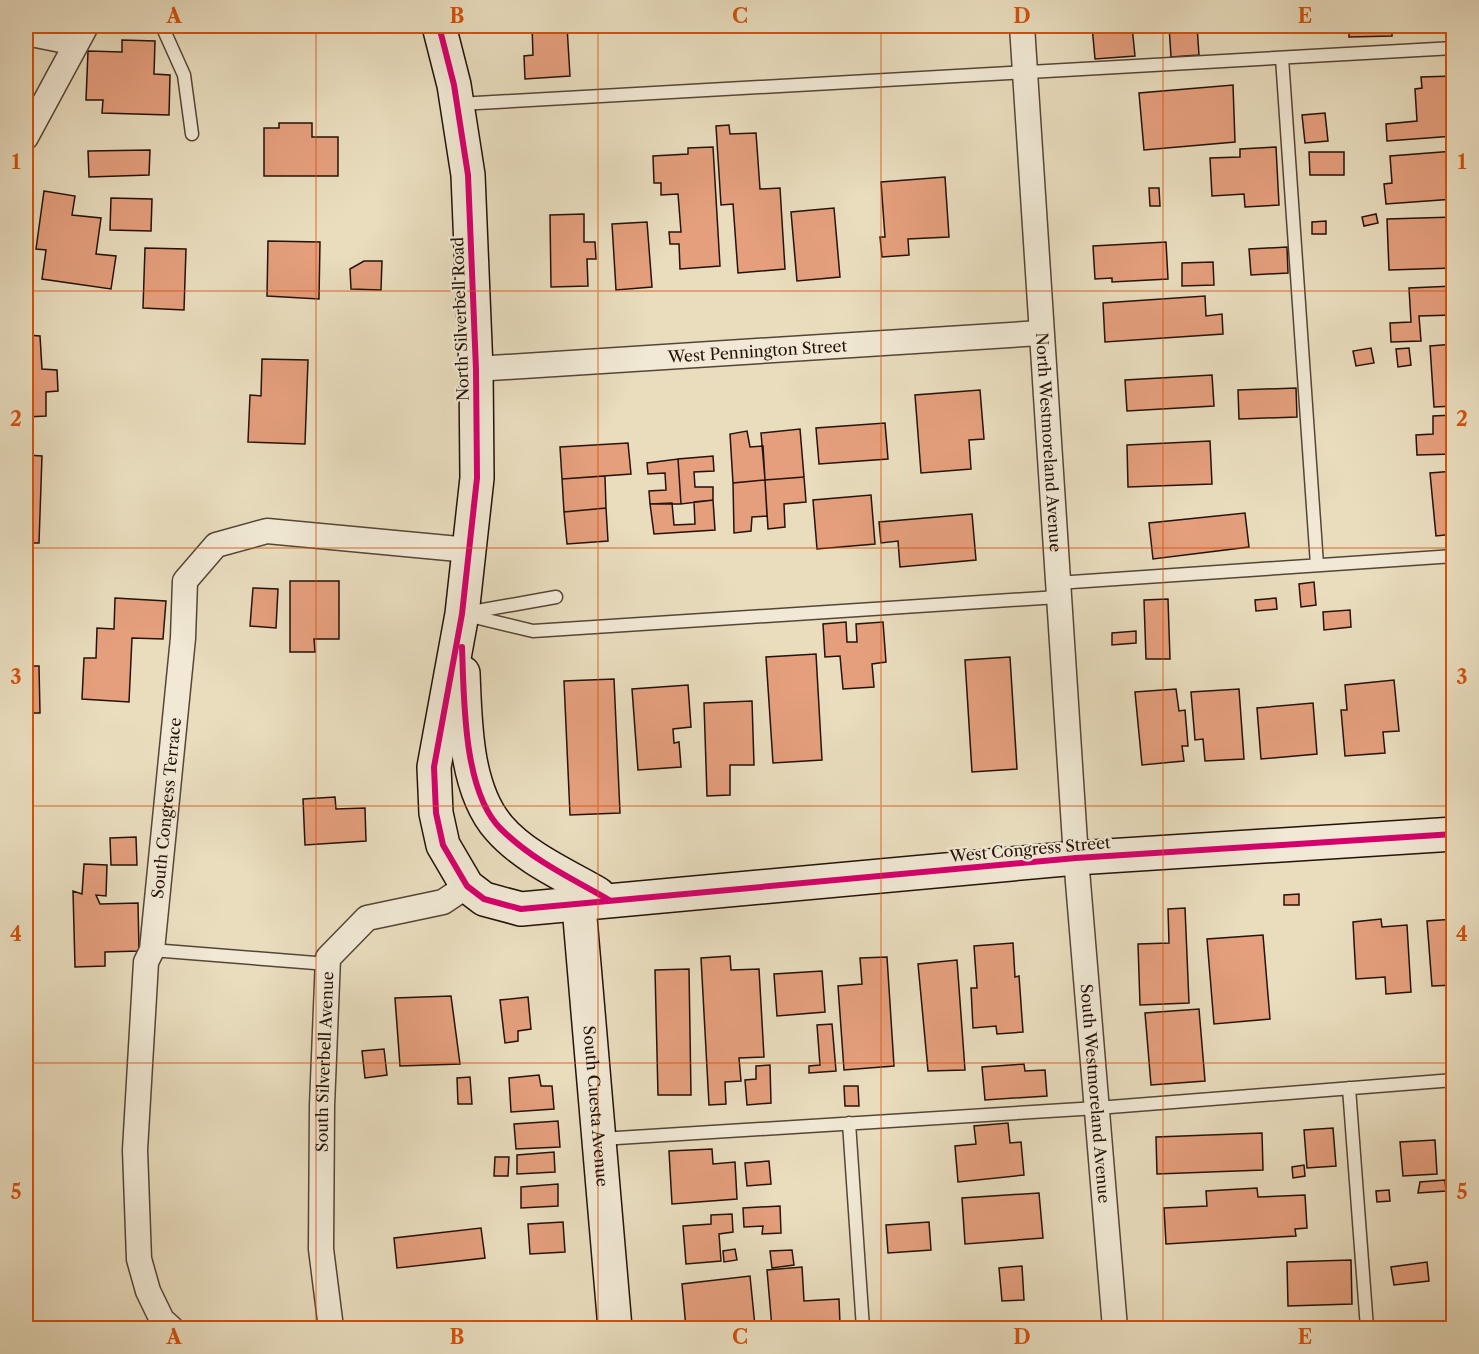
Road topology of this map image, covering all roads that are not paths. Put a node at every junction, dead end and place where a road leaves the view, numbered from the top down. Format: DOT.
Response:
graph roads {
  1 [pos="162,26"];
  2 [pos="439,26"];
  3 [pos="1022,26"];
  4 [pos="26,33"];
  5 [pos="81,34"];
  6 [pos="1454,48"];
  7 [pos="1282,58"];
  8 [pos="1025,74"];
  9 [pos="458,104"];
  10 [pos="192,134"];
  11 [pos="26,137"];
  12 [pos="1040,333"];
  13 [pos="476,369"];
  14 [pos="469,550"];
  15 [pos="1454,556"];
  16 [pos="1317,565"];
  17 [pos="1057,590"];
  18 [pos="556,597"];
  19 [pos="462,614"];
  20 [pos="1454,834"];
  21 [pos="1076,858"];
  22 [pos="467,886"];
  23 [pos="589,895"];
  24 [pos="152,950"];
  25 [pos="328,964"];
  26 [pos="1454,1080"];
  27 [pos="1349,1088"];
  28 [pos="1097,1108"];
  29 [pos="849,1124"];
  30 [pos="601,1139"];
  31 [pos="171,1329"];
  32 [pos="331,1329"];
  33 [pos="615,1329"];
  34 [pos="863,1329"];
  35 [pos="1116,1329"];
  36 [pos="1367,1329"];
  1 -- 10 [label="lane"];
  2 -- 9 [label="main road, North Silverbell Road"];
  3 -- 8 [label="street, North Westmoreland Avenue"];
  4 -- 5 [label="street"];
  5 -- 11 [label="street"];
  6 -- 7 [label="lane"];
  7 -- 8 [label="lane"];
  7 -- 16 [label="lane"];
  8 -- 9 [label="lane"];
  8 -- 12 [label="street, North Westmoreland Avenue"];
  9 -- 13 [label="main road, North Silverbell Road"];
  12 -- 13 [label="street, West Pennington Street"];
  12 -- 17 [label="street, North Westmoreland Avenue"];
  13 -- 14 [label="main road, North Silverbell Road"];
  14 -- 19 [label="main road, North Silverbell Road"];
  14 -- 24 [label="street, South Congress Terrace"];
  15 -- 16 [label="lane"];
  16 -- 17 [label="lane"];
  17 -- 19 [label="lane"];
  17 -- 21 [label="street, North Westmoreland Avenue"];
  18 -- 19 [label="lane"];
  19 -- 22 [label="main road"];
  19 -- 23 [label="main road"];
  20 -- 21 [label="main road, West Congress Street"];
  21 -- 23 [label="main road, West Congress Street"];
  21 -- 28 [label="street, South Westmoreland Avenue"];
  22 -- 23 [label="main road, West Congress Street"];
  22 -- 25 [label="street, South Silverbell Avenue"];
  23 -- 30 [label="main road, South Cuesta Avenue"];
  24 -- 25 [label="lane"];
  24 -- 31 [label="street, South Congress Terrace"];
  25 -- 32 [label="street, South Silverbell Avenue"];
  26 -- 27 [label="lane"];
  27 -- 28 [label="lane"];
  27 -- 36 [label="lane"];
  28 -- 29 [label="lane"];
  28 -- 35 [label="street, South Westmoreland Avenue"];
  29 -- 30 [label="lane"];
  29 -- 34 [label="lane"];
  30 -- 33 [label="main road, South Cuesta Avenue"];
}
